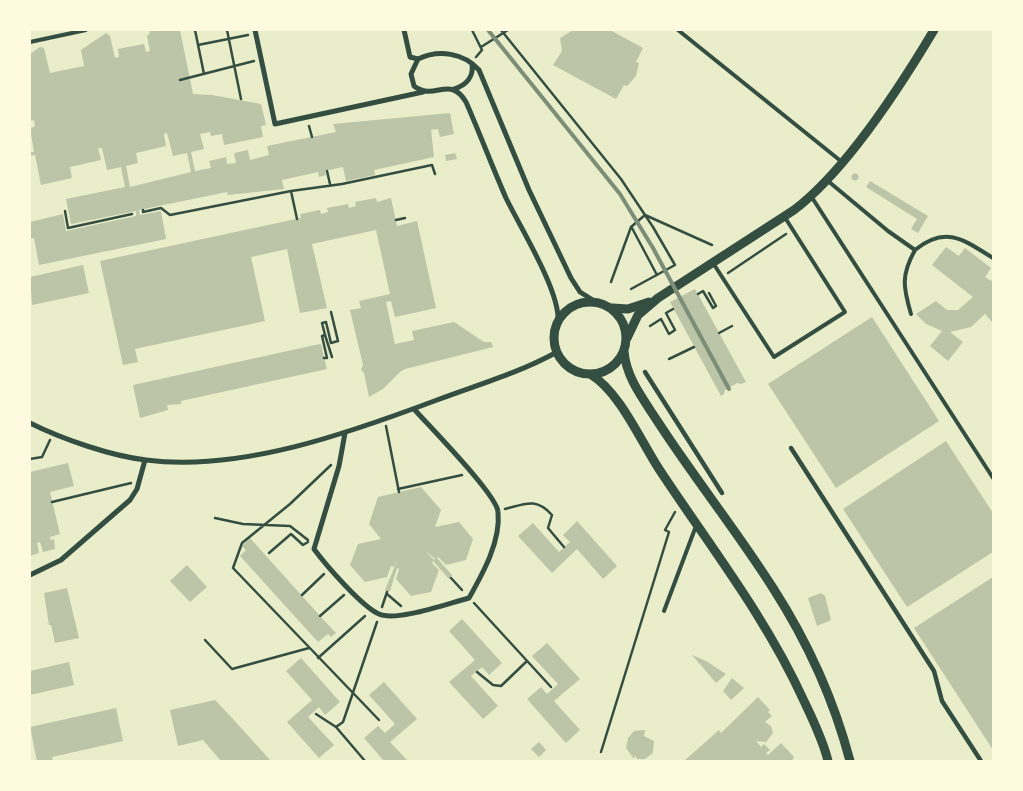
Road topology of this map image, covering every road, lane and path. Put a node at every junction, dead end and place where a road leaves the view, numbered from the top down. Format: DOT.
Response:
graph roads {
  1 [pos="86,30"];
  2 [pos="195,30"];
  3 [pos="227,30"];
  4 [pos="404,30"];
  5 [pos="472,30"];
  6 [pos="501,30"];
  7 [pos="508,30"];
  8 [pos="678,30"];
  9 [pos="934,30"];
  10 [pos="255,32"];
  11 [pos="503,33"];
  12 [pos="229,38"];
  13 [pos="30,42"];
  14 [pos="198,45"];
  15 [pos="481,47"];
  16 [pos="262,59"];
  17 [pos="418,60"];
  18 [pos="471,62"];
  19 [pos="235,66"];
  20 [pos="204,74"];
  21 [pos="180,80"];
  22 [pos="454,89"];
  23 [pos="424,92"];
  24 [pos="241,99"];
  25 [pos="842,162"];
  26 [pos="327,171"];
  27 [pos="435,174"];
  28 [pos="826,179"];
  29 [pos="330,185"];
  30 [pos="291,191"];
  31 [pos="811,196"];
  32 [pos="143,210"];
  33 [pos="65,211"];
  34 [pos="132,214"];
  35 [pos="645,215"];
  36 [pos="784,216"];
  37 [pos="405,218"];
  38 [pos="297,219"];
  39 [pos="396,220"];
  40 [pos="631,227"];
  41 [pos="793,230"];
  42 [pos="712,245"];
  43 [pos="915,250"];
  44 [pos="993,258"];
  45 [pos="713,262"];
  46 [pos="657,275"];
  47 [pos="722,277"];
  48 [pos="610,282"];
  49 [pos="631,289"];
  50 [pos="709,293"];
  51 [pos="698,294"];
  52 [pos="658,298"];
  53 [pos="596,302"];
  54 [pos="612,308"];
  55 [pos="673,309"];
  56 [pos="331,312"];
  57 [pos="912,314"];
  58 [pos="558,321"];
  59 [pos="650,326"];
  60 [pos="732,326"];
  61 [pos="719,333"];
  62 [pos="325,336"];
  63 [pos="627,338"];
  64 [pos="694,347"];
  65 [pos="624,351"];
  66 [pos="557,352"];
  67 [pos="332,357"];
  68 [pos="324,358"];
  69 [pos="669,359"];
  70 [pos="646,372"];
  71 [pos="590,374"];
  72 [pos="414,409"];
  73 [pos="384,420"];
  74 [pos="30,423"];
  75 [pos="345,433"];
  76 [pos="53,434"];
  77 [pos="791,448"];
  78 [pos="30,459"];
  79 [pos="340,459"];
  80 [pos="145,460"];
  81 [pos="464,474"];
  82 [pos="993,478"];
  83 [pos="140,480"];
  84 [pos="722,493"];
  85 [pos="52,502"];
  86 [pos="498,510"];
  87 [pos="675,513"];
  88 [pos="216,518"];
  89 [pos="697,524"];
  90 [pos="263,526"];
  91 [pos="315,538"];
  92 [pos="309,541"];
  93 [pos="564,547"];
  94 [pos="269,553"];
  95 [pos="330,568"];
  96 [pos="30,575"];
  97 [pos="452,578"];
  98 [pos="351,590"];
  99 [pos="302,595"];
  100 [pos="469,598"];
  101 [pos="372,609"];
  102 [pos="408,611"];
  103 [pos="664,612"];
  104 [pos="380,615"];
  105 [pos="320,616"];
  106 [pos="205,640"];
  107 [pos="309,648"];
  108 [pos="318,658"];
  109 [pos="527,661"];
  110 [pos="477,672"];
  111 [pos="551,687"];
  112 [pos="351,693"];
  113 [pos="316,714"];
  114 [pos="379,720"];
  115 [pos="336,727"];
  116 [pos="601,752"];
  117 [pos="365,761"];
  118 [pos="828,761"];
  119 [pos="850,761"];
  120 [pos="981,761"];
  1 -- 13 [label="lane"];
  2 -- 14 [label="path"];
  3 -- 12 [label="path"];
  4 -- 17 [label="street"];
  5 -- 15 [label="path"];
  6 -- 11 [label="path"];
  7 -- 11 [label="path"];
  8 -- 25 [label="lane"];
  9 -- 25 [label="street"];
  10 -- 12 [label="path"];
  10 -- 16 [label="street"];
  11 -- 15 [label="path"];
  11 -- 35 [label="path"];
  12 -- 14 [label="path"];
  12 -- 19 [label="path"];
  14 -- 20 [label="path"];
  15 -- 18 [label="path"];
  16 -- 19 [label="path"];
  16 -- 23 [label="street"];
  17 -- 18 [label="street"];
  17 -- 23 [label="street"];
  18 -- 22 [label="street"];
  18 -- 53 [label="street"];
  19 -- 20 [label="path"];
  19 -- 24 [label="path"];
  20 -- 21 [label="path"];
  22 -- 23 [label="street"];
  22 -- 58 [label="street"];
  25 -- 28 [label="street"];
  26 -- 29 [label="path"];
  27 -- 29 [label="path"];
  28 -- 31 [label="street"];
  28 -- 43 [label="lane"];
  29 -- 30 [label="path"];
  30 -- 32 [label="path"];
  30 -- 38 [label="path"];
  31 -- 36 [label="street"];
  31 -- 82 [label="lane"];
  33 -- 34 [label="path"];
  35 -- 40 [label="path"];
  35 -- 42 [label="path"];
  35 -- 46 [label="path"];
  36 -- 41 [label="lane"];
  36 -- 45 [label="street"];
  37 -- 39 [label="path"];
  40 -- 46 [label="path"];
  40 -- 48 [label="path"];
  41 -- 47 [label="path"];
  41 -- 47 [label="lane"];
  43 -- 44 [label="lane"];
  43 -- 57 [label="lane"];
  45 -- 47 [label="lane"];
  45 -- 52 [label="street"];
  46 -- 49 [label="path"];
  50 -- 51 [label="path"];
  52 -- 54 [label="street"];
  52 -- 63 [label="street"];
  53 -- 54 [label="street"];
  53 -- 58 [label="street"];
  54 -- 63 [label="street"];
  55 -- 59 [label="path"];
  56 -- 62 [label="path"];
  58 -- 66 [label="street"];
  60 -- 61 [label="path"];
  62 -- 67 [label="path"];
  62 -- 68 [label="path"];
  63 -- 65 [label="street"];
  64 -- 69 [label="path"];
  65 -- 71 [label="street"];
  65 -- 119 [label="street"];
  66 -- 71 [label="street"];
  66 -- 72 [label="street"];
  70 -- 84 [label="street"];
  71 -- 89 [label="street"];
  72 -- 73 [label="street"];
  72 -- 86 [label="street"];
  73 -- 75 [label="street"];
  73 -- 81 [label="path"];
  74 -- 76 [label="street"];
  75 -- 79 [label="street"];
  75 -- 80 [label="street"];
  76 -- 78 [label="path"];
  76 -- 80 [label="street"];
  77 -- 120 [label="street"];
  79 -- 90 [label="path"];
  79 -- 91 [label="street"];
  80 -- 83 [label="street"];
  83 -- 85 [label="path"];
  83 -- 96 [label="street"];
  86 -- 93 [label="path"];
  86 -- 100 [label="street"];
  87 -- 116 [label="path"];
  88 -- 90 [label="path"];
  89 -- 103 [label="lane"];
  89 -- 118 [label="street"];
  90 -- 92 [label="path"];
  90 -- 107 [label="path"];
  91 -- 92 [label="path"];
  91 -- 95 [label="street"];
  92 -- 94 [label="path"];
  95 -- 98 [label="street"];
  95 -- 99 [label="path"];
  97 -- 100 [label="path"];
  98 -- 101 [label="street"];
  98 -- 105 [label="path"];
  100 -- 104 [label="street"];
  100 -- 109 [label="path"];
  101 -- 104 [label="street"];
  101 -- 108 [label="path"];
  102 -- 104 [label="path"];
  104 -- 112 [label="path"];
  106 -- 107 [label="path"];
  107 -- 108 [label="path"];
  108 -- 112 [label="path"];
  109 -- 110 [label="path"];
  109 -- 111 [label="path"];
  112 -- 114 [label="path"];
  112 -- 115 [label="path"];
  113 -- 115 [label="path"];
  115 -- 117 [label="path"];
}
